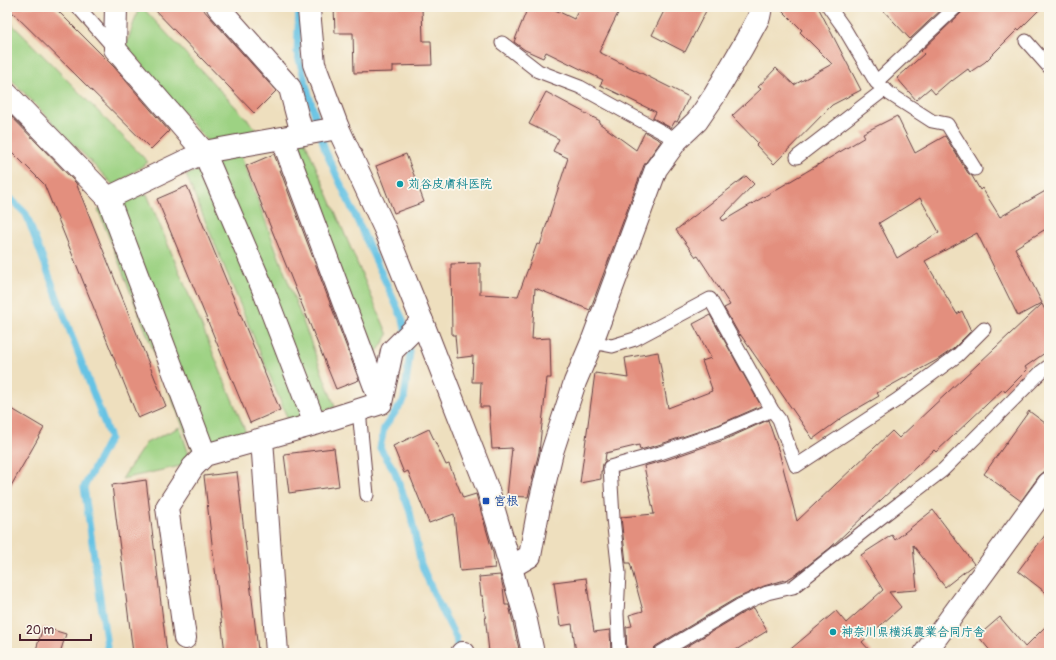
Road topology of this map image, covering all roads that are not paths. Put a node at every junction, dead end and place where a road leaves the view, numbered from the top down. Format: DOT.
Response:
graph roads {
  1 [pos="78,7"];
  2 [pos="116,7"];
  3 [pos="218,7"];
  4 [pos="310,7"];
  5 [pos="761,7"];
  6 [pos="829,7"];
  7 [pos="956,7"];
  8 [pos="1026,42"];
  9 [pos="502,43"];
  10 [pos="115,48"];
  11 [pos="1049,67"];
  12 [pos="880,85"];
  13 [pos="7,94"];
  14 [pos="338,128"];
  15 [pos="292,136"];
  16 [pos="677,140"];
  17 [pos="204,152"];
  18 [pos="797,157"];
  19 [pos="974,169"];
  20 [pos="108,198"];
  21 [pos="422,321"];
  22 [pos="984,329"];
  23 [pos="592,342"];
  24 [pos="1049,366"];
  25 [pos="381,403"];
  26 [pos="359,410"];
  27 [pos="772,410"];
  28 [pos="315,424"];
  29 [pos="262,438"];
  30 [pos="205,455"];
  31 [pos="1049,483"];
  32 [pos="367,495"];
  33 [pos="511,567"];
  34 [pos="185,638"];
  35 [pos="277,653"];
  36 [pos="533,653"];
  37 [pos="619,653"];
  38 [pos="660,653"];
  39 [pos="925,653"];
  1 -- 10 [label="lane"];
  2 -- 10 [label="street"];
  3 -- 15 [label="street"];
  4 -- 14 [label="street"];
  5 -- 16 [label="street"];
  6 -- 12 [label="lane"];
  7 -- 12 [label="lane"];
  8 -- 11 [label="lane"];
  9 -- 16 [label="lane"];
  10 -- 17 [label="street"];
  12 -- 18 [label="lane"];
  12 -- 19 [label="lane"];
  13 -- 20 [label="street"];
  14 -- 15 [label="street"];
  14 -- 21 [label="street"];
  15 -- 17 [label="street"];
  15 -- 25 [label="street"];
  16 -- 23 [label="street"];
  17 -- 20 [label="street"];
  17 -- 28 [label="street"];
  20 -- 30 [label="street"];
  21 -- 25 [label="street"];
  21 -- 33 [label="street"];
  22 -- 27 [label="lane"];
  23 -- 27 [label="lane"];
  23 -- 33 [label="street"];
  24 -- 38 [label="lane"];
  25 -- 26 [label="street"];
  26 -- 28 [label="street"];
  26 -- 32 [label="lane"];
  27 -- 37 [label="lane"];
  28 -- 29 [label="street"];
  29 -- 30 [label="street"];
  29 -- 35 [label="street"];
  30 -- 34 [label="street"];
  31 -- 39 [label="street"];
  33 -- 36 [label="street"];
}
